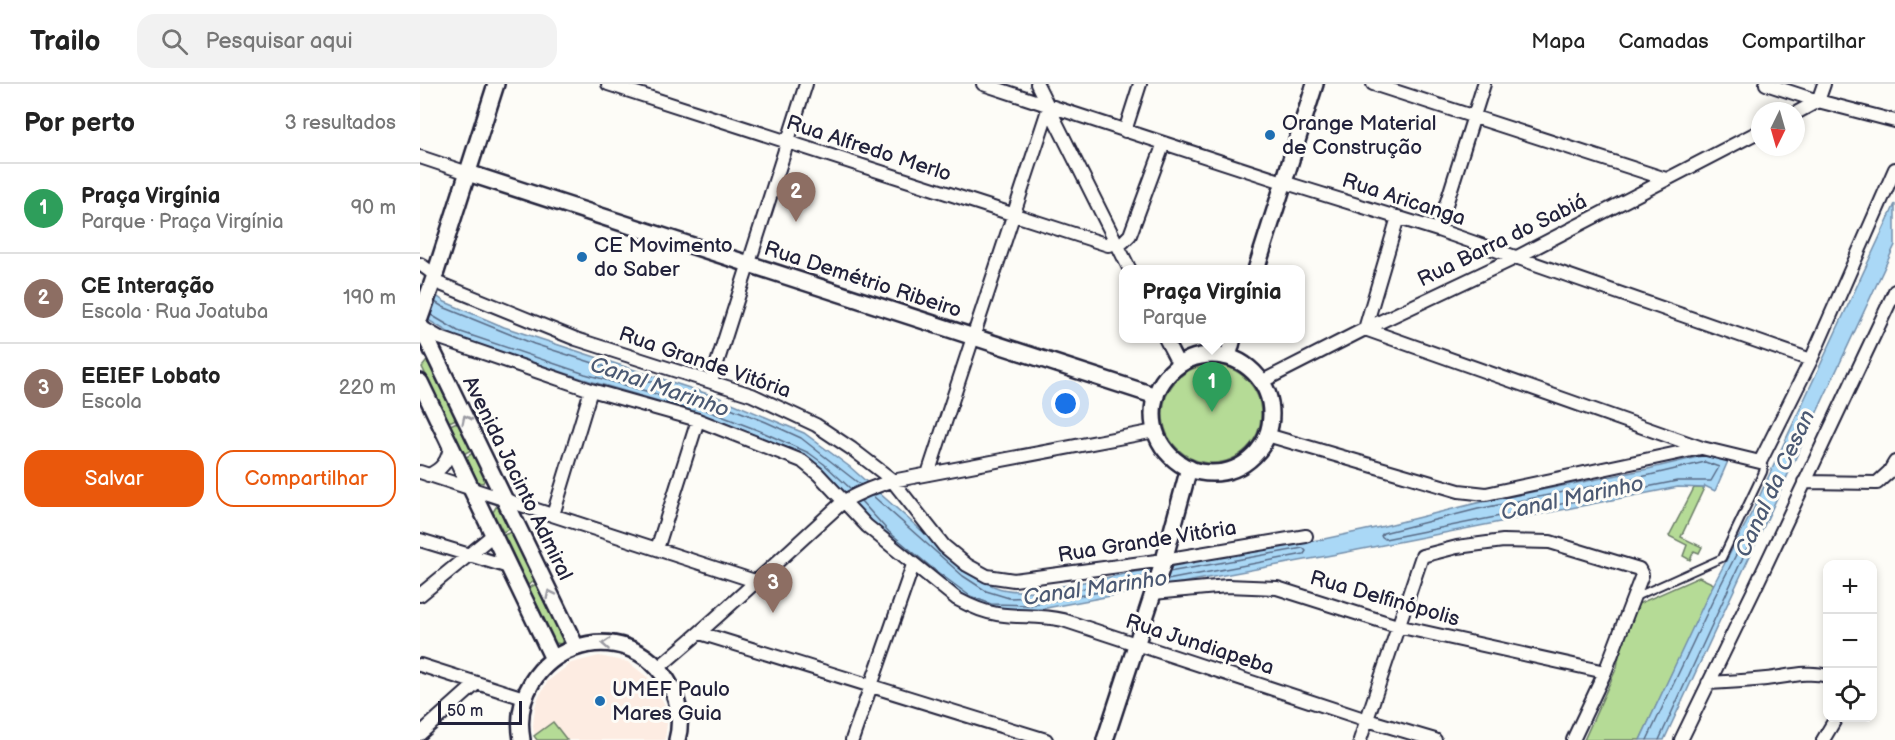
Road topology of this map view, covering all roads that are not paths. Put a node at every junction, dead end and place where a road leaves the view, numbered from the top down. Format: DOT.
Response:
graph roads {
  1 [pos="496,84"];
  2 [pos="608,84"];
  3 [pos="806,84"];
  4 [pos="983,84"];
  5 [pos="1037,84"];
  6 [pos="1140,84"];
  7 [pos="1315,84"];
  8 [pos="1373,84"];
  9 [pos="1484,84"];
  10 [pos="1766,84"];
  11 [pos="1824,84"];
  12 [pos="1818,101"];
  13 [pos="1048,106"];
  14 [pos="1805,108"];
  15 [pos="1474,117"];
  16 [pos="1895,121"];
  17 [pos="1125,131"];
  18 [pos="1751,136"];
  19 [pos="787,142"];
  20 [pos="1164,143"];
  21 [pos="420,157"];
  22 [pos="1895,169"];
  23 [pos="468,173"];
  24 [pos="1666,179"];
  25 [pos="1283,182"];
  26 [pos="1013,215"];
  27 [pos="1398,217"];
  28 [pos="1438,230"];
  29 [pos="1118,244"];
  30 [pos="1516,257"];
  31 [pos="420,264"];
  32 [pos="749,264"];
  33 [pos="1128,265"];
  34 [pos="1258,265"];
  35 [pos="433,281"];
  36 [pos="1895,291"];
  37 [pos="420,324"];
  38 [pos="1365,329"];
  39 [pos="973,337"];
  40 [pos="436,342"];
  41 [pos="1167,343"];
  42 [pos="1232,343"];
  43 [pos="1227,357"];
  44 [pos="1810,360"];
  45 [pos="1179,365"];
  46 [pos="420,382"];
  47 [pos="711,382"];
  48 [pos="1261,382"];
  49 [pos="591,390"];
  50 [pos="1156,396"];
  51 [pos="698,420"];
  52 [pos="1155,431"];
  53 [pos="1267,435"];
  54 [pos="450,445"];
  55 [pos="1702,448"];
  56 [pos="1760,462"];
  57 [pos="1895,462"];
  58 [pos="1189,468"];
  59 [pos="424,473"];
  60 [pos="928,474"];
  61 [pos="892,481"];
  62 [pos="1804,482"];
  63 [pos="471,489"];
  64 [pos="505,500"];
  65 [pos="847,500"];
  66 [pos="554,515"];
  67 [pos="493,535"];
  68 [pos="1306,536"];
  69 [pos="420,540"];
  70 [pos="657,549"];
  71 [pos="468,555"];
  72 [pos="1163,562"];
  73 [pos="914,565"];
  74 [pos="509,567"];
  75 [pos="755,581"];
  76 [pos="1153,591"];
  77 [pos="420,595"];
  78 [pos="1635,597"];
  79 [pos="1397,626"];
  80 [pos="700,633"];
  81 [pos="1136,643"];
  82 [pos="576,647"];
  83 [pos="553,659"];
  84 [pos="420,665"];
  85 [pos="658,668"];
  86 [pos="1605,672"];
  87 [pos="1823,674"];
  88 [pos="477,683"];
  89 [pos="1708,683"];
  90 [pos="871,686"];
  91 [pos="524,698"];
  92 [pos="1367,720"];
  93 [pos="1833,722"];
  94 [pos="420,734"];
  95 [pos="522,740"];
  96 [pos="677,740"];
  97 [pos="852,740"];
  98 [pos="1046,740"];
  99 [pos="1106,740"];
  100 [pos="1360,740"];
  101 [pos="1434,740"];
  102 [pos="1573,740"];
  103 [pos="1681,740"];
  104 [pos="1823,740"];
  1 -- 23 [label="street"];
  2 -- 19 [label="street, Rua Alfredo Merlo"];
  3 -- 19 [label="street"];
  4 -- 13 [label="street, Rua Aricanga"];
  5 -- 13 [label="street"];
  6 -- 17 [label="street"];
  7 -- 25 [label="street"];
  8 -- 15 [label="street"];
  9 -- 15 [label="street"];
  10 -- 12 [label="street"];
  11 -- 12 [label="street"];
  12 -- 14 [label="street"];
  12 -- 16 [label="street"];
  13 -- 17 [label="street, Rua Aricanga"];
  13 -- 26 [label="street"];
  13 -- 29 [label="street"];
  15 -- 24 [label="street"];
  15 -- 28 [label="street"];
  17 -- 20 [label="street, Rua Aricanga"];
  18 -- 24 [label="street, Rua Barra do Sabiá"];
  19 -- 26 [label="street, Rua Alfredo Merlo"];
  19 -- 32 [label="street"];
  20 -- 25 [label="street, Rua Aricanga"];
  20 -- 29 [label="street"];
  21 -- 23 [label="street, Rua Demétrio Ribeiro"];
  22 -- 44 [label="street"];
  23 -- 32 [label="street, Rua Demétrio Ribeiro"];
  23 -- 35 [label="street"];
  24 -- 30 [label="street, Rua Barra do Sabiá"];
  25 -- 27 [label="street, Rua Aricanga"];
  25 -- 34 [label="street"];
  26 -- 29 [label="street, Rua Alfredo Merlo"];
  26 -- 39 [label="street"];
  27 -- 28 [label="street, Rua Aricanga"];
  27 -- 38 [label="street"];
  28 -- 30 [label="street, Rua Aricanga"];
  29 -- 33 [label="street"];
  30 -- 38 [label="street, Rua Barra do Sabiá"];
  30 -- 44 [label="street, Rua Aricanga"];
  31 -- 35 [label="street, Rua Grande Vitória"];
  32 -- 39 [label="street, Rua Demétrio Ribeiro"];
  32 -- 47 [label="street"];
  35 -- 37 [label="street"];
  35 -- 47 [label="street, Rua Grande Vitória"];
  36 -- 62 [label="street"];
  37 -- 40 [label="street, Avenida Jacinto Admiral"];
  38 -- 48 [label="street, Rua Barra do Sabiá"];
  38 -- 55 [label="street"];
  39 -- 50 [label="street, Rua Demétrio Ribeiro"];
  39 -- 60 [label="street"];
  40 -- 49 [label="street"];
  64 -- 40 [label="street, Avenida Jacinto Admiral, one-way"];
  41 -- 45 [label="street"];
  42 -- 43 [label="street"];
  43 -- 45 [label="street"];
  43 -- 48 [label="street"];
  44 -- 56 [label="street"];
  45 -- 50 [label="street"];
  46 -- 54 [label="street"];
  47 -- 61 [label="street, Rua Grande Vitória"];
  48 -- 53 [label="street"];
  49 -- 51 [label="street"];
  49 -- 66 [label="street"];
  50 -- 52 [label="street"];
  51 -- 65 [label="street"];
  51 -- 70 [label="street"];
  52 -- 58 [label="street"];
  52 -- 60 [label="street"];
  53 -- 55 [label="street"];
  53 -- 58 [label="street"];
  54 -- 59 [label="street"];
  54 -- 63 [label="street"];
  55 -- 56 [label="street"];
  56 -- 78 [label="lane"];
  57 -- 62 [label="street"];
  58 -- 72 [label="street"];
  59 -- 63 [label="street"];
  60 -- 61 [label="street"];
  61 -- 65 [label="street"];
  61 -- 72 [label="street, Rua Grande Vitória"];
  62 -- 89 [label="street"];
  63 -- 64 [label="street"];
  63 -- 67 [label="street"];
  64 -- 66 [label="street"];
  82 -- 64 [label="street, Avenida Jacinto Admiral, one-way"];
  65 -- 73 [label="street, Rua Jundiapeba"];
  65 -- 75 [label="street"];
  66 -- 70 [label="street"];
  67 -- 71 [label="street"];
  67 -- 74 [label="street"];
  68 -- 72 [label="street, Rua Grande Vitória"];
  69 -- 71 [label="street"];
  70 -- 75 [label="street"];
  71 -- 74 [label="street"];
  71 -- 77 [label="street"];
  72 -- 76 [label="street"];
  73 -- 81 [label="street, Rua Jundiapeba"];
  73 -- 90 [label="street"];
  74 -- 83 [label="street"];
  75 -- 80 [label="street"];
  76 -- 79 [label="street, Rua Delfinópolis"];
  76 -- 81 [label="street"];
  78 -- 79 [label="street"];
  78 -- 86 [label="street"];
  79 -- 86 [label="street, Rua Delfinópolis"];
  79 -- 92 [label="street"];
  80 -- 85 [label="street"];
  80 -- 90 [label="street"];
  81 -- 92 [label="street, Rua Jundiapeba"];
  81 -- 99 [label="street"];
  82 -- 83 [label="street"];
  85 -- 82 [label="street, one-way"];
  83 -- 91 [label="street"];
  84 -- 88 [label="street"];
  85 -- 96 [label="street"];
  86 -- 102 [label="street"];
  87 -- 89 [label="street"];
  88 -- 91 [label="street"];
  88 -- 94 [label="street"];
  89 -- 103 [label="street"];
  90 -- 97 [label="street"];
  90 -- 98 [label="street"];
  91 -- 95 [label="street"];
  92 -- 100 [label="street"];
  92 -- 101 [label="street, Rua Jundiapeba"];
  93 -- 104 [label="street"];
}
